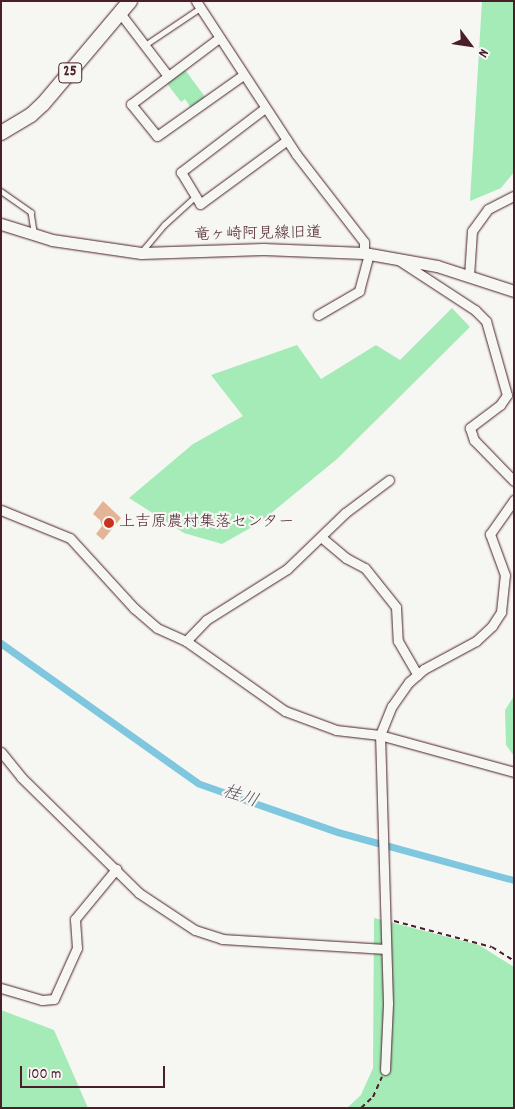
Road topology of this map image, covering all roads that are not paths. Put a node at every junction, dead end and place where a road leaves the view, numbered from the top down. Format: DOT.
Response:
graph roads {
  1 [pos="130,1"];
  2 [pos="198,5"];
  3 [pos="120,13"];
  4 [pos="219,38"];
  5 [pos="145,45"];
  6 [pos="243,74"];
  7 [pos="168,76"];
  8 [pos="265,108"];
  9 [pos="1,133"];
  10 [pos="287,140"];
  11 [pos="1,191"];
  12 [pos="196,196"];
  13 [pos="514,196"];
  14 [pos="1,224"];
  15 [pos="34,236"];
  16 [pos="141,253"];
  17 [pos="367,253"];
  18 [pos="395,257"];
  19 [pos="469,276"];
  20 [pos="514,291"];
  21 [pos="318,315"];
  22 [pos="388,480"];
  23 [pos="514,481"];
  24 [pos="514,500"];
  25 [pos="1,510"];
  26 [pos="321,537"];
  27 [pos="186,641"];
  28 [pos="418,675"];
  29 [pos="380,735"];
  30 [pos="1,752"];
  31 [pos="514,772"];
  32 [pos="116,869"];
  33 [pos="386,950"];
  34 [pos="1,988"];
  35 [pos="385,1070"];
  1 -- 3 [label="main road, 25"];
  2 -- 4 [label="street"];
  2 -- 5 [label="lane"];
  3 -- 5 [label="street"];
  3 -- 9 [label="main road, 25"];
  4 -- 6 [label="street"];
  4 -- 7 [label="street"];
  5 -- 7 [label="street"];
  6 -- 7 [label="street"];
  6 -- 8 [label="street"];
  8 -- 10 [label="street"];
  8 -- 12 [label="street"];
  10 -- 12 [label="street"];
  10 -- 17 [label="street"];
  11 -- 15 [label="lane"];
  12 -- 16 [label="lane"];
  13 -- 19 [label="street"];
  14 -- 15 [label="street, 竜ヶ崎阿見線旧道"];
  15 -- 16 [label="street, 竜ヶ崎阿見線旧道"];
  16 -- 17 [label="street, 竜ヶ崎阿見線旧道"];
  17 -- 18 [label="street, 竜ヶ崎阿見線旧道"];
  17 -- 21 [label="street"];
  18 -- 19 [label="street, 竜ヶ崎阿見線旧道"];
  18 -- 23 [label="street"];
  19 -- 20 [label="street, 竜ヶ崎阿見線旧道"];
  22 -- 26 [label="street"];
  24 -- 28 [label="street"];
  25 -- 27 [label="street"];
  26 -- 27 [label="street"];
  26 -- 28 [label="street"];
  27 -- 29 [label="street"];
  28 -- 29 [label="street"];
  29 -- 31 [label="street"];
  29 -- 33 [label="street"];
  30 -- 32 [label="street"];
  32 -- 33 [label="street"];
  32 -- 34 [label="street"];
  33 -- 35 [label="street"];
}
